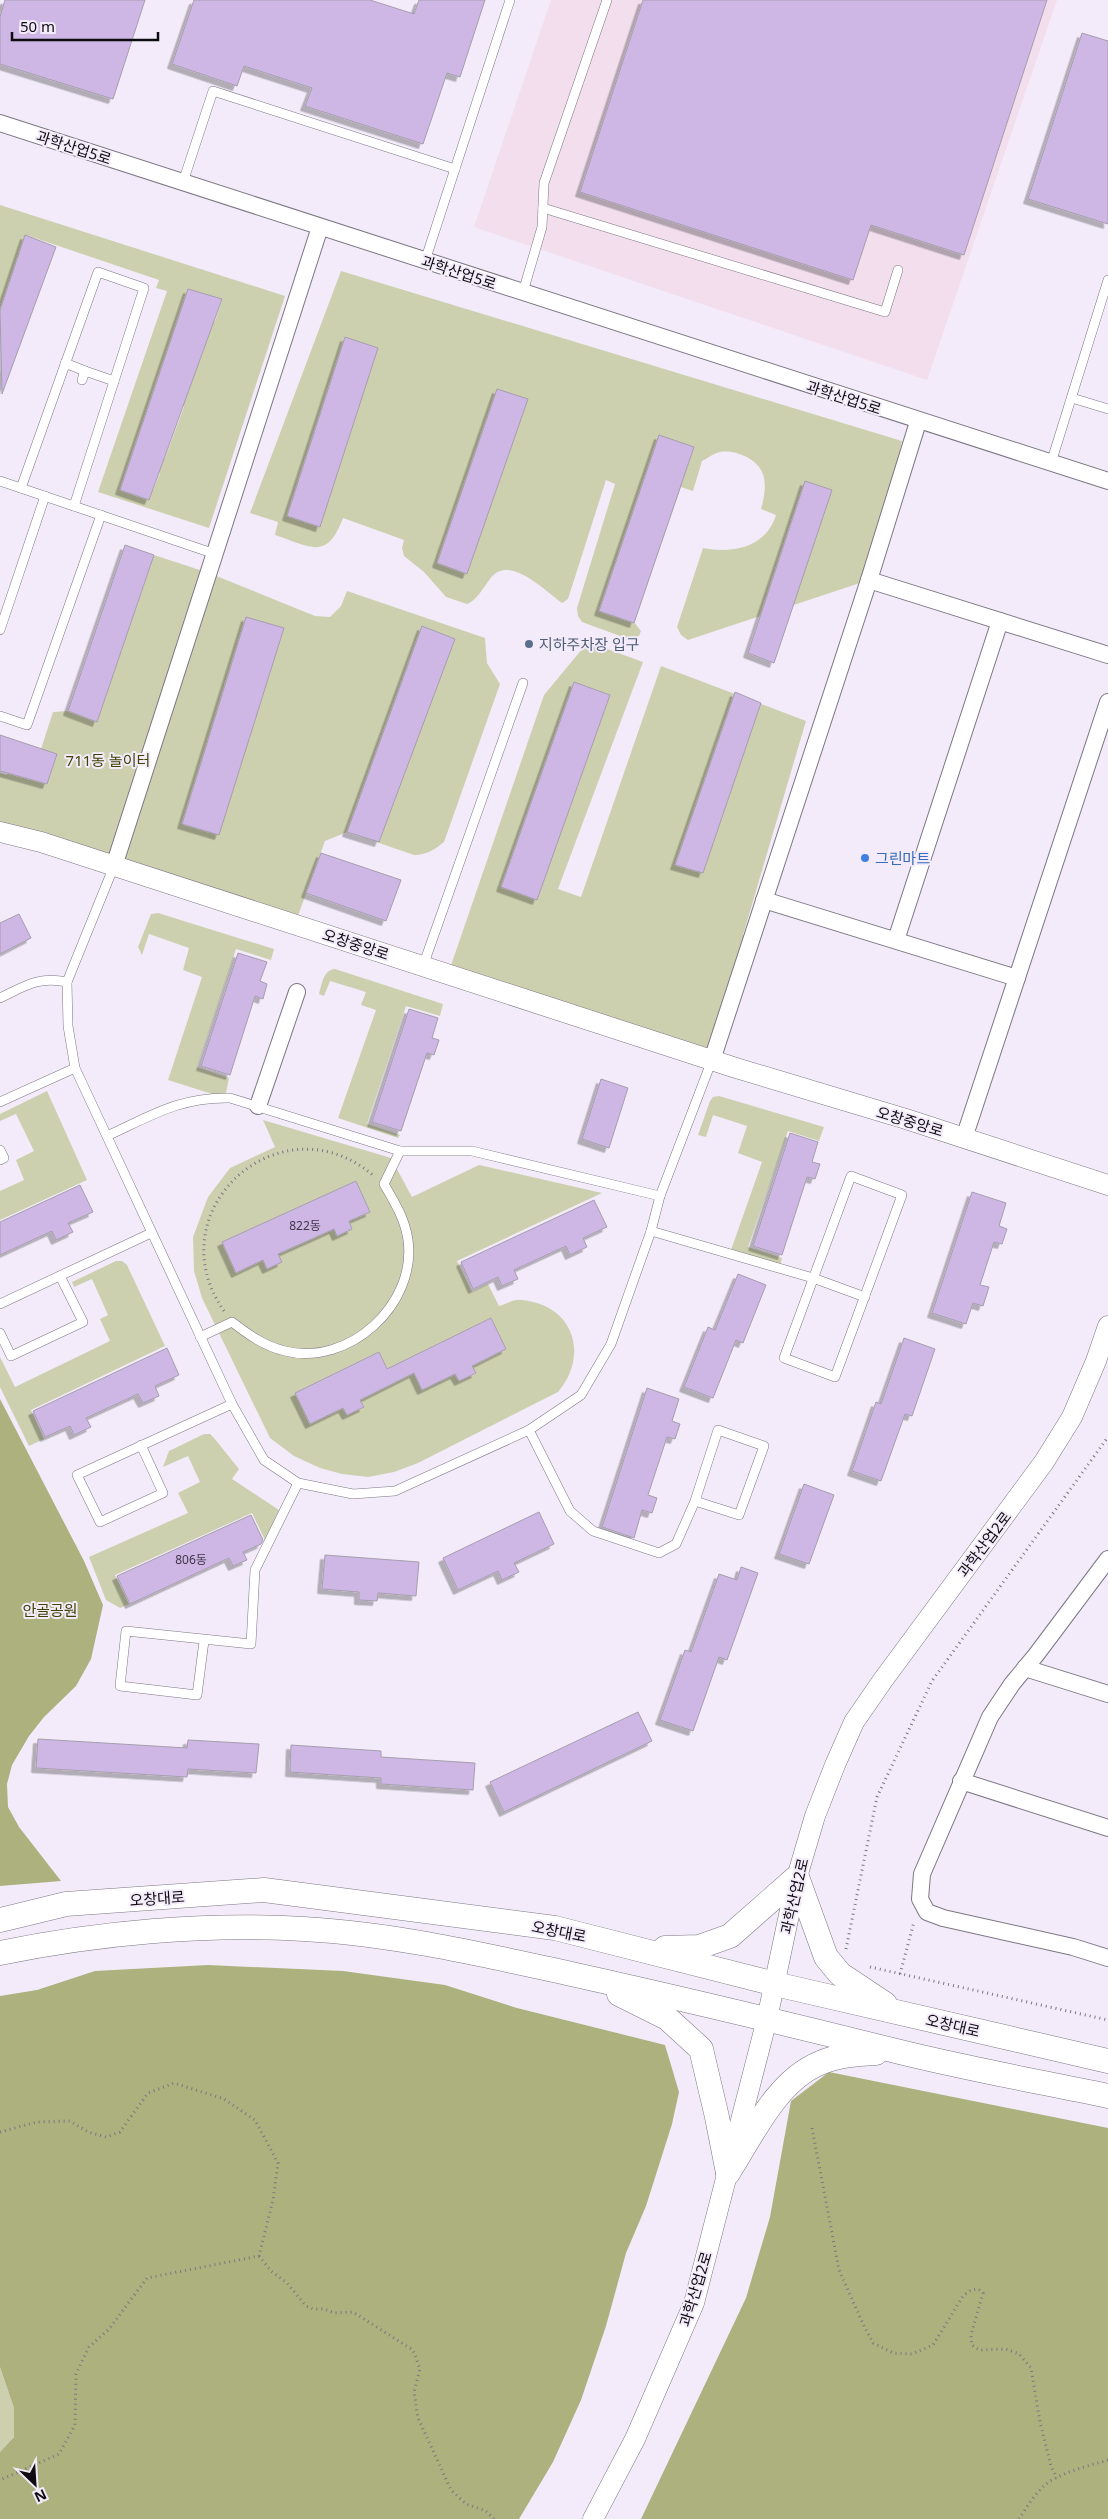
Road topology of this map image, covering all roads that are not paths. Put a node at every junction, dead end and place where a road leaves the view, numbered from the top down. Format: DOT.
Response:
graph roads {
  1 [pos="510,0"];
  2 [pos="607,0"];
  3 [pos="0,123"];
  4 [pos="455,169"];
  5 [pos="183,182"];
  6 [pos="543,208"];
  7 [pos="320,227"];
  8 [pos="425,261"];
  9 [pos="898,270"];
  10 [pos="1108,280"];
  11 [pos="523,292"];
  12 [pos="66,363"];
  13 [pos="85,371"];
  14 [pos="82,380"];
  15 [pos="114,381"];
  16 [pos="1072,398"];
  17 [pos="1108,410"];
  18 [pos="918,422"];
  19 [pos="1052,463"];
  20 [pos="0,481"];
  21 [pos="1108,481"];
  22 [pos="21,488"];
  23 [pos="45,496"];
  24 [pos="74,506"];
  25 [pos="101,515"];
  26 [pos="215,554"];
  27 [pos="870,580"];
  28 [pos="1000,621"];
  29 [pos="0,630"];
  30 [pos="1108,655"];
  31 [pos="523,682"];
  32 [pos="1108,702"];
  33 [pos="0,716"];
  34 [pos="0,832"];
  35 [pos="114,866"];
  36 [pos="764,900"];
  37 [pos="896,940"];
  38 [pos="423,966"];
  39 [pos="1017,978"];
  40 [pos="66,982"];
  41 [pos="297,992"];
  42 [pos="0,998"];
  43 [pos="712,1060"];
  44 [pos="75,1068"];
  45 [pos="0,1102"];
  46 [pos="258,1106"];
  47 [pos="107,1136"];
  48 [pos="964,1138"];
  49 [pos="0,1150"];
  50 [pos="400,1150"];
  51 [pos="0,1160"];
  52 [pos="1108,1185"];
  53 [pos="660,1196"];
  54 [pos="651,1231"];
  55 [pos="151,1233"];
  56 [pos="60,1276"];
  57 [pos="813,1278"];
  58 [pos="865,1297"];
  59 [pos="0,1304"];
  60 [pos="1108,1326"];
  61 [pos="0,1333"];
  62 [pos="200,1337"];
  63 [pos="232,1404"];
  64 [pos="529,1430"];
  65 [pos="141,1445"];
  66 [pos="298,1483"];
  67 [pos="695,1501"];
  68 [pos="1108,1559"];
  69 [pos="204,1641"];
  70 [pos="1026,1668"];
  71 [pos="1108,1694"];
  72 [pos="961,1781"];
  73 [pos="1108,1828"];
  74 [pos="797,1878"];
  75 [pos="0,1920"];
  76 [pos="633,1948"];
  77 [pos="0,1953"];
  78 [pos="1108,1958"];
  79 [pos="587,1978"];
  80 [pos="775,1984"];
  81 [pos="897,2012"];
  82 [pos="768,2019"];
  83 [pos="896,2052"];
  84 [pos="1108,2061"];
  85 [pos="1108,2096"];
  86 [pos="728,2173"];
  87 [pos="593,2519"];
  1 -- 4 [label="lane"];
  2 -- 6 [label="lane"];
  3 -- 5 [label="street, 과학산업5로"];
  4 -- 5 [label="lane"];
  4 -- 8 [label="lane"];
  5 -- 7 [label="street, 과학산업5로"];
  6 -- 9 [label="lane"];
  6 -- 11 [label="lane"];
  7 -- 8 [label="street, 과학산업5로"];
  7 -- 26 [label="street"];
  8 -- 11 [label="street, 과학산업5로"];
  10 -- 16 [label="lane"];
  11 -- 18 [label="street, 과학산업5로"];
  12 -- 13 [label="lane"];
  12 -- 15 [label="lane"];
  12 -- 22 [label="lane"];
  13 -- 14 [label="lane"];
  13 -- 15 [label="lane"];
  15 -- 24 [label="lane"];
  16 -- 17 [label="lane"];
  16 -- 19 [label="lane"];
  18 -- 19 [label="street, 과학산업5로"];
  18 -- 27 [label="street"];
  19 -- 21 [label="street, 과학산업5로"];
  20 -- 22 [label="lane"];
  22 -- 23 [label="lane"];
  23 -- 24 [label="lane"];
  23 -- 29 [label="lane"];
  24 -- 25 [label="lane"];
  25 -- 26 [label="lane"];
  25 -- 33 [label="lane"];
  26 -- 35 [label="street"];
  27 -- 28 [label="street"];
  27 -- 36 [label="street"];
  28 -- 30 [label="street"];
  28 -- 37 [label="street"];
  31 -- 38 [label="lane"];
  32 -- 39 [label="street"];
  34 -- 35 [label="street, 오창중앙로"];
  35 -- 38 [label="street, 오창중앙로"];
  35 -- 40 [label="lane"];
  36 -- 37 [label="street"];
  36 -- 43 [label="street"];
  37 -- 39 [label="street"];
  38 -- 43 [label="street, 오창중앙로"];
  39 -- 48 [label="street"];
  40 -- 42 [label="lane"];
  40 -- 44 [label="lane"];
  41 -- 46 [label="street"];
  43 -- 48 [label="street, 오창중앙로"];
  43 -- 53 [label="lane"];
  44 -- 45 [label="lane"];
  44 -- 47 [label="lane"];
  46 -- 47 [label="lane"];
  46 -- 50 [label="lane"];
  47 -- 55 [label="lane"];
  48 -- 52 [label="street, 오창중앙로"];
  49 -- 51 [label="lane"];
  50 -- 53 [label="lane"];
  50 -- 62 [label="lane"];
  53 -- 54 [label="lane"];
  54 -- 57 [label="lane"];
  54 -- 64 [label="lane"];
  55 -- 56 [label="lane"];
  55 -- 62 [label="lane"];
  56 -- 59 [label="lane"];
  56 -- 61 [label="lane"];
  57 -- 58 [label="lane"];
  57 -- 58 [label="lane"];
  57 -- 58 [label="lane"];
  60 -- 74 [label="street, 과학산업2로"];
  62 -- 63 [label="lane"];
  63 -- 65 [label="lane"];
  63 -- 66 [label="lane"];
  64 -- 66 [label="lane"];
  64 -- 67 [label="lane"];
  65 -- 65 [label="lane"];
  66 -- 69 [label="lane"];
  67 -- 67 [label="lane"];
  68 -- 70 [label="street"];
  69 -- 69 [label="lane"];
  70 -- 71 [label="street"];
  70 -- 72 [label="street"];
  72 -- 73 [label="street"];
  72 -- 78 [label="street"];
  74 -- 76 [label="main road"];
  74 -- 80 [label="street, 과학산업2로"];
  74 -- 81 [label="main road"];
  75 -- 76 [label="main road, 오창대로"];
  76 -- 80 [label="main road, 오창대로"];
  77 -- 79 [label="main road"];
  79 -- 82 [label="main road"];
  79 -- 86 [label="main road"];
  80 -- 81 [label="main road, 오창대로"];
  80 -- 82 [label="street, 과학산업2로"];
  81 -- 84 [label="main road, 오창대로"];
  82 -- 83 [label="main road"];
  82 -- 86 [label="street, 과학산업2로"];
  83 -- 85 [label="main road"];
  83 -- 86 [label="main road"];
  86 -- 87 [label="street, 과학산업2로"];
}
